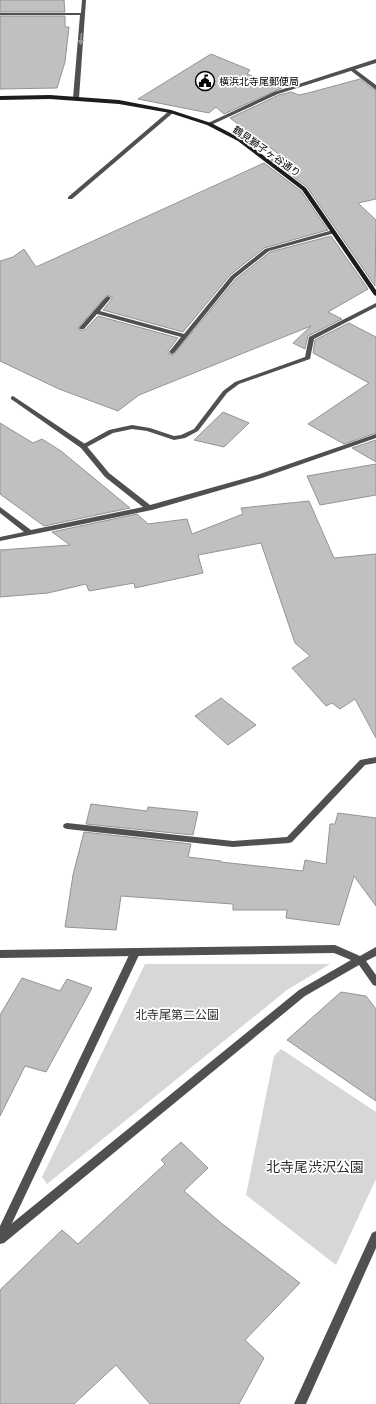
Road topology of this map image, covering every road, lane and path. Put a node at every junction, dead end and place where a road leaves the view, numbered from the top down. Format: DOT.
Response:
graph roads {
  1 [pos="84,0"];
  2 [pos="0,14"];
  3 [pos="83,14"];
  4 [pos="376,61"];
  5 [pos="352,69"];
  6 [pos="376,88"];
  7 [pos="0,98"];
  8 [pos="76,98"];
  9 [pos="171,112"];
  10 [pos="209,124"];
  11 [pos="70,198"];
  12 [pos="333,232"];
  13 [pos="376,294"];
  14 [pos="108,298"];
  15 [pos="376,304"];
  16 [pos="97,312"];
  17 [pos="82,328"];
  18 [pos="185,336"];
  19 [pos="172,352"];
  20 [pos="13,398"];
  21 [pos="376,436"];
  22 [pos="83,446"];
  23 [pos="149,508"];
  24 [pos="0,509"];
  25 [pos="30,533"];
  26 [pos="0,539"];
  27 [pos="376,760"];
  28 [pos="67,826"];
  29 [pos="376,951"];
  30 [pos="135,953"];
  31 [pos="0,954"];
  32 [pos="360,960"];
  33 [pos="376,982"];
  34 [pos="376,1236"];
  35 [pos="0,1238"];
  36 [pos="300,1404"];
  1 -- 3 [label="street"];
  2 -- 3 [label="street"];
  3 -- 8 [label="street, one-way"];
  4 -- 5 [label="street"];
  5 -- 6 [label="street"];
  5 -- 10 [label="street"];
  7 -- 8 [label="main road, 鶴見獅子ヶ谷通り"];
  8 -- 9 [label="main road, 鶴見獅子ヶ谷通り"];
  9 -- 10 [label="main road, 鶴見獅子ヶ谷通り"];
  9 -- 11 [label="street"];
  10 -- 12 [label="main road, 鶴見獅子ヶ谷通り"];
  12 -- 13 [label="main road, 鶴見獅子ヶ谷通り"];
  12 -- 18 [label="street"];
  14 -- 16 [label="street"];
  15 -- 22 [label="street"];
  16 -- 17 [label="street"];
  16 -- 18 [label="street"];
  18 -- 19 [label="street"];
  20 -- 22 [label="street"];
  21 -- 23 [label="street"];
  22 -- 23 [label="street"];
  23 -- 25 [label="street"];
  24 -- 25 [label="street"];
  25 -- 26 [label="street"];
  27 -- 28 [label="street"];
  29 -- 32 [label="street"];
  30 -- 31 [label="street"];
  30 -- 32 [label="street"];
  30 -- 35 [label="street"];
  32 -- 33 [label="street"];
  32 -- 35 [label="street"];
  34 -- 36 [label="street"];
}
